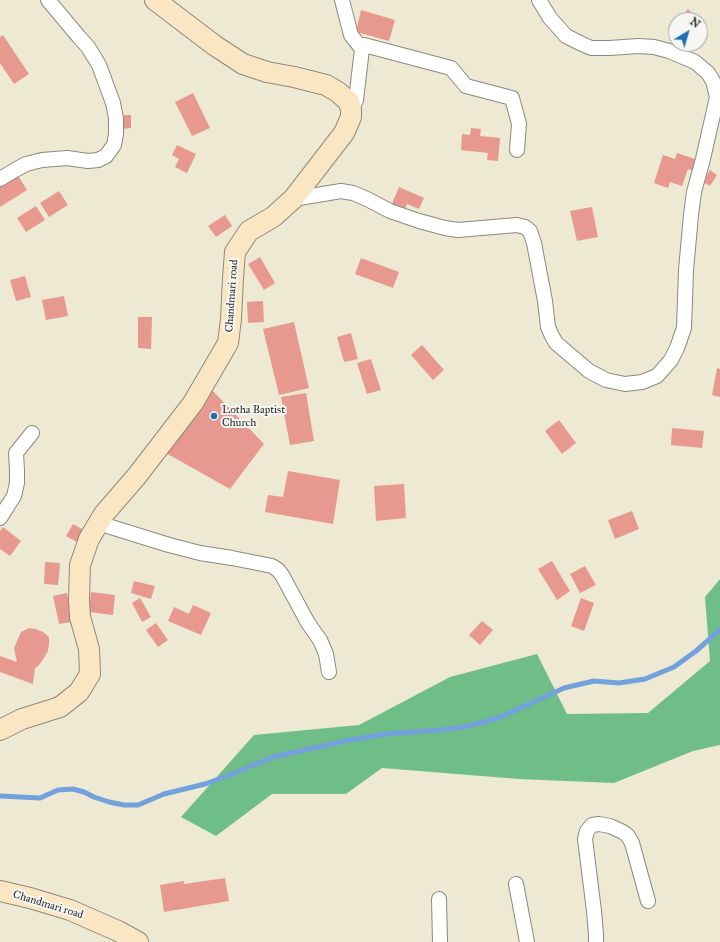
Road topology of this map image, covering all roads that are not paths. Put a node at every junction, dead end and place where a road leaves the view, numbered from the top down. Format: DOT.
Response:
graph roads {
  1 [pos="48,0"];
  2 [pos="155,0"];
  3 [pos="342,0"];
  4 [pos="539,0"];
  5 [pos="362,49"];
  6 [pos="351,110"];
  7 [pos="517,150"];
  8 [pos="0,179"];
  9 [pos="293,199"];
  10 [pos="32,433"];
  11 [pos="0,518"];
  12 [pos="98,523"];
  13 [pos="329,672"];
  14 [pos="0,730"];
  15 [pos="516,884"];
  16 [pos="0,891"];
  17 [pos="439,899"];
  18 [pos="648,901"];
  19 [pos="138,942"];
  20 [pos="440,942"];
  21 [pos="527,942"];
  22 [pos="596,942"];
  1 -- 8 [label="street"];
  2 -- 6 [label="main road"];
  3 -- 5 [label="street"];
  4 -- 9 [label="street"];
  5 -- 6 [label="street"];
  5 -- 7 [label="street"];
  6 -- 9 [label="main road, Chandmari road"];
  9 -- 12 [label="main road, Chandmari road"];
  10 -- 11 [label="street"];
  12 -- 13 [label="street"];
  12 -- 14 [label="main road, Chandmari road"];
  15 -- 21 [label="street"];
  16 -- 19 [label="main road, Chandmari road"];
  17 -- 20 [label="street"];
  18 -- 22 [label="street"];
}
